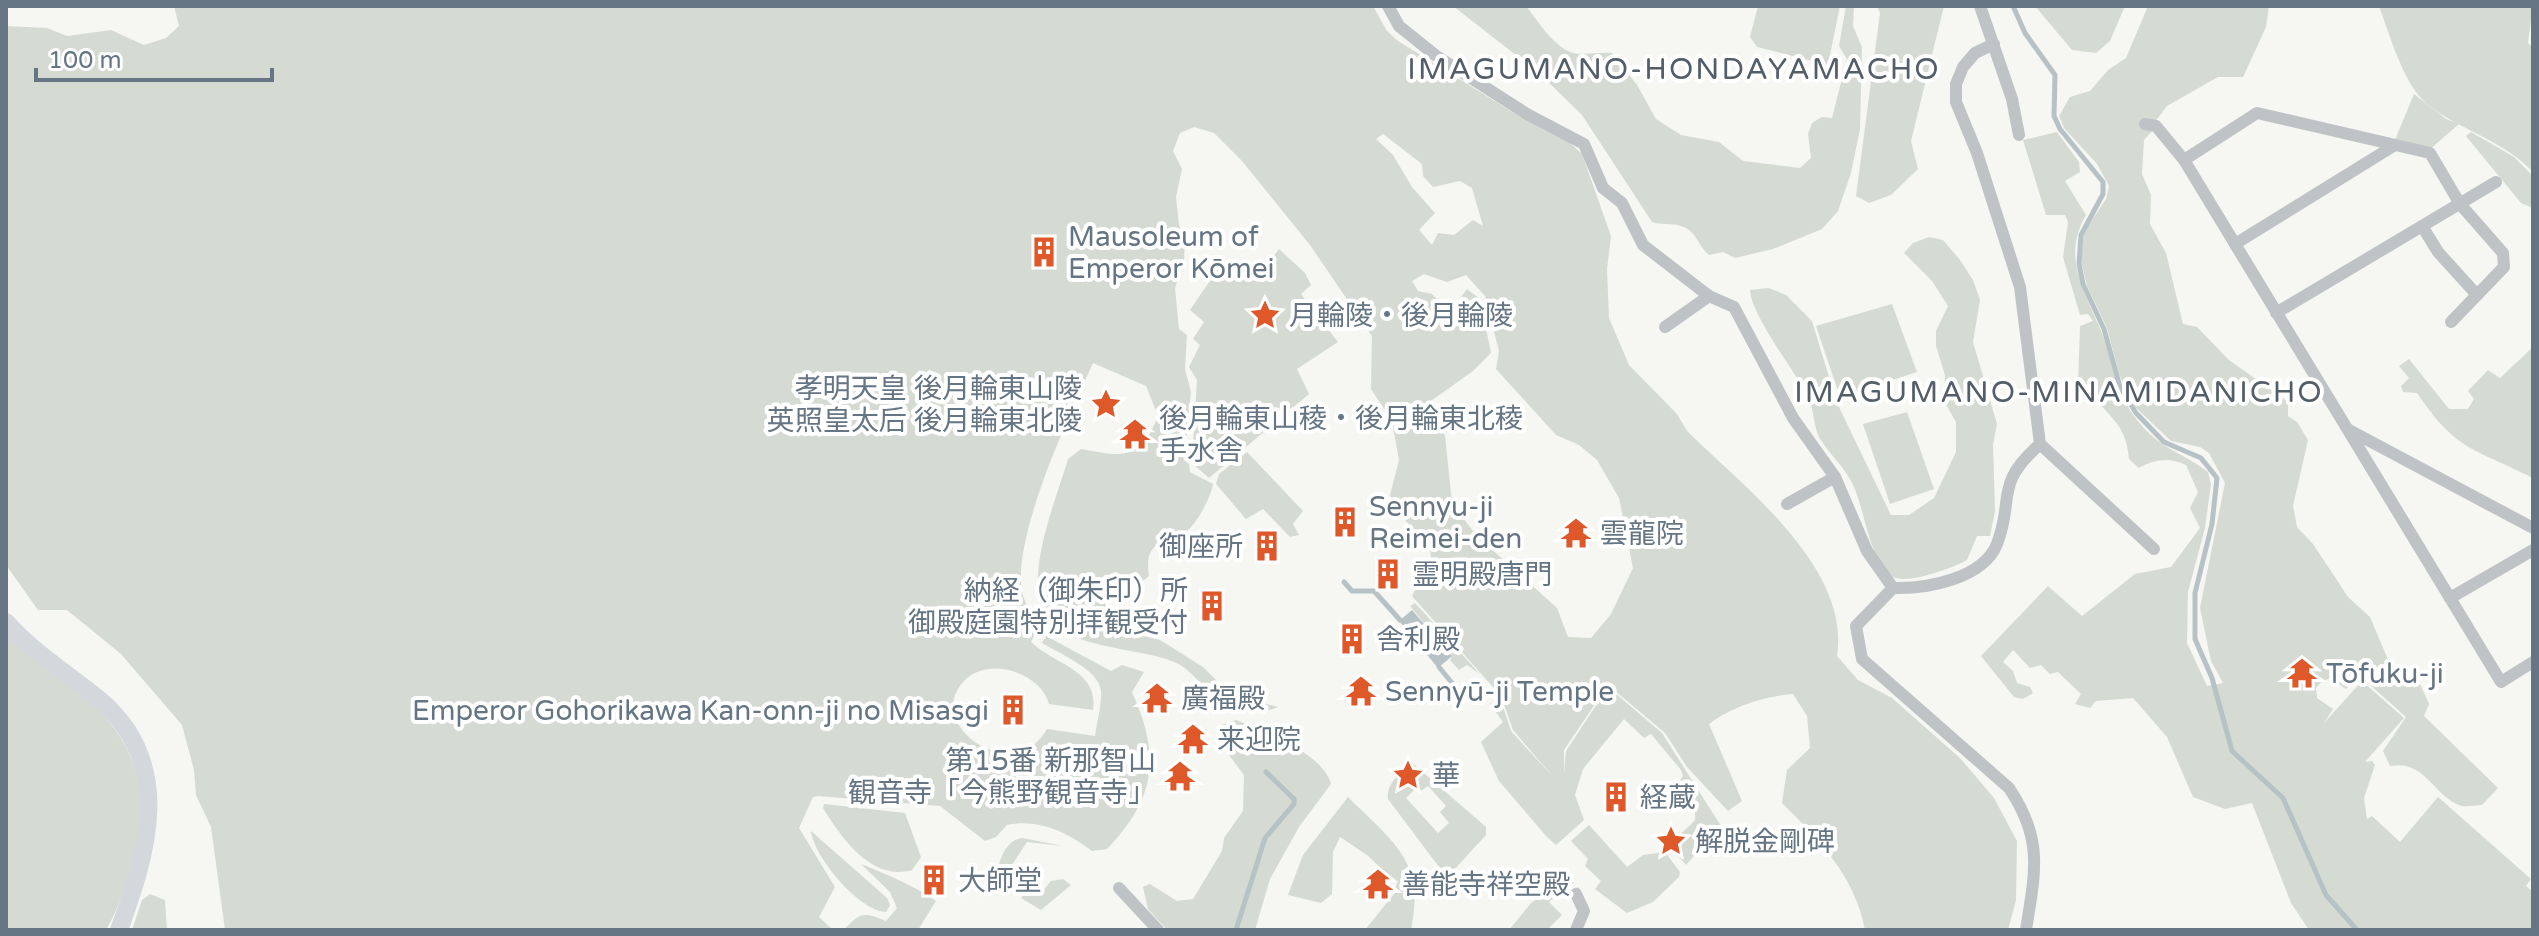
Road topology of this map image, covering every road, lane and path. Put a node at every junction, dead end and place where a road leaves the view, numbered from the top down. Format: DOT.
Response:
graph roads {
  1 [pos="1388,6"];
  2 [pos="1980,6"];
  3 [pos="1994,44"];
  4 [pos="2145,124"];
  5 [pos="2019,135"];
  6 [pos="2395,145"];
  7 [pos="2184,160"];
  8 [pos="2496,182"];
  9 [pos="2460,204"];
  10 [pos="2422,226"];
  11 [pos="2235,244"];
  12 [pos="2477,295"];
  13 [pos="1709,296"];
  14 [pos="2276,313"];
  15 [pos="2451,322"];
  16 [pos="1665,327"];
  17 [pos="2347,429"];
  18 [pos="2040,444"];
  19 [pos="1835,477"];
  20 [pos="1787,504"];
  21 [pos="2533,528"];
  22 [pos="2154,549"];
  23 [pos="2533,550"];
  24 [pos="1893,588"];
  25 [pos="2450,598"];
  26 [pos="6,622"];
  27 [pos="2533,662"];
  28 [pos="1119,888"];
  29 [pos="1576,894"];
  30 [pos="119,930"];
  31 [pos="1158,930"];
  32 [pos="1576,930"];
  33 [pos="2026,930"];
  1 -- 13 [label="street"];
  2 -- 3 [label="street"];
  3 -- 5 [label="street"];
  3 -- 18 [label="street"];
  4 -- 7 [label="street"];
  6 -- 7 [label="street"];
  6 -- 9 [label="street"];
  6 -- 11 [label="street"];
  7 -- 11 [label="street"];
  8 -- 9 [label="street"];
  9 -- 10 [label="street"];
  9 -- 12 [label="street"];
  10 -- 12 [label="street"];
  10 -- 14 [label="street"];
  11 -- 14 [label="street"];
  12 -- 15 [label="street"];
  13 -- 16 [label="street"];
  13 -- 19 [label="street"];
  14 -- 17 [label="street"];
  17 -- 21 [label="street"];
  17 -- 25 [label="street"];
  18 -- 22 [label="street"];
  18 -- 24 [label="street"];
  19 -- 20 [label="street"];
  19 -- 24 [label="street"];
  23 -- 25 [label="street"];
  24 -- 33 [label="street"];
  25 -- 27 [label="street"];
  26 -- 30 [label="main road"];
  28 -- 31 [label="street"];
  29 -- 32 [label="street"];
}
